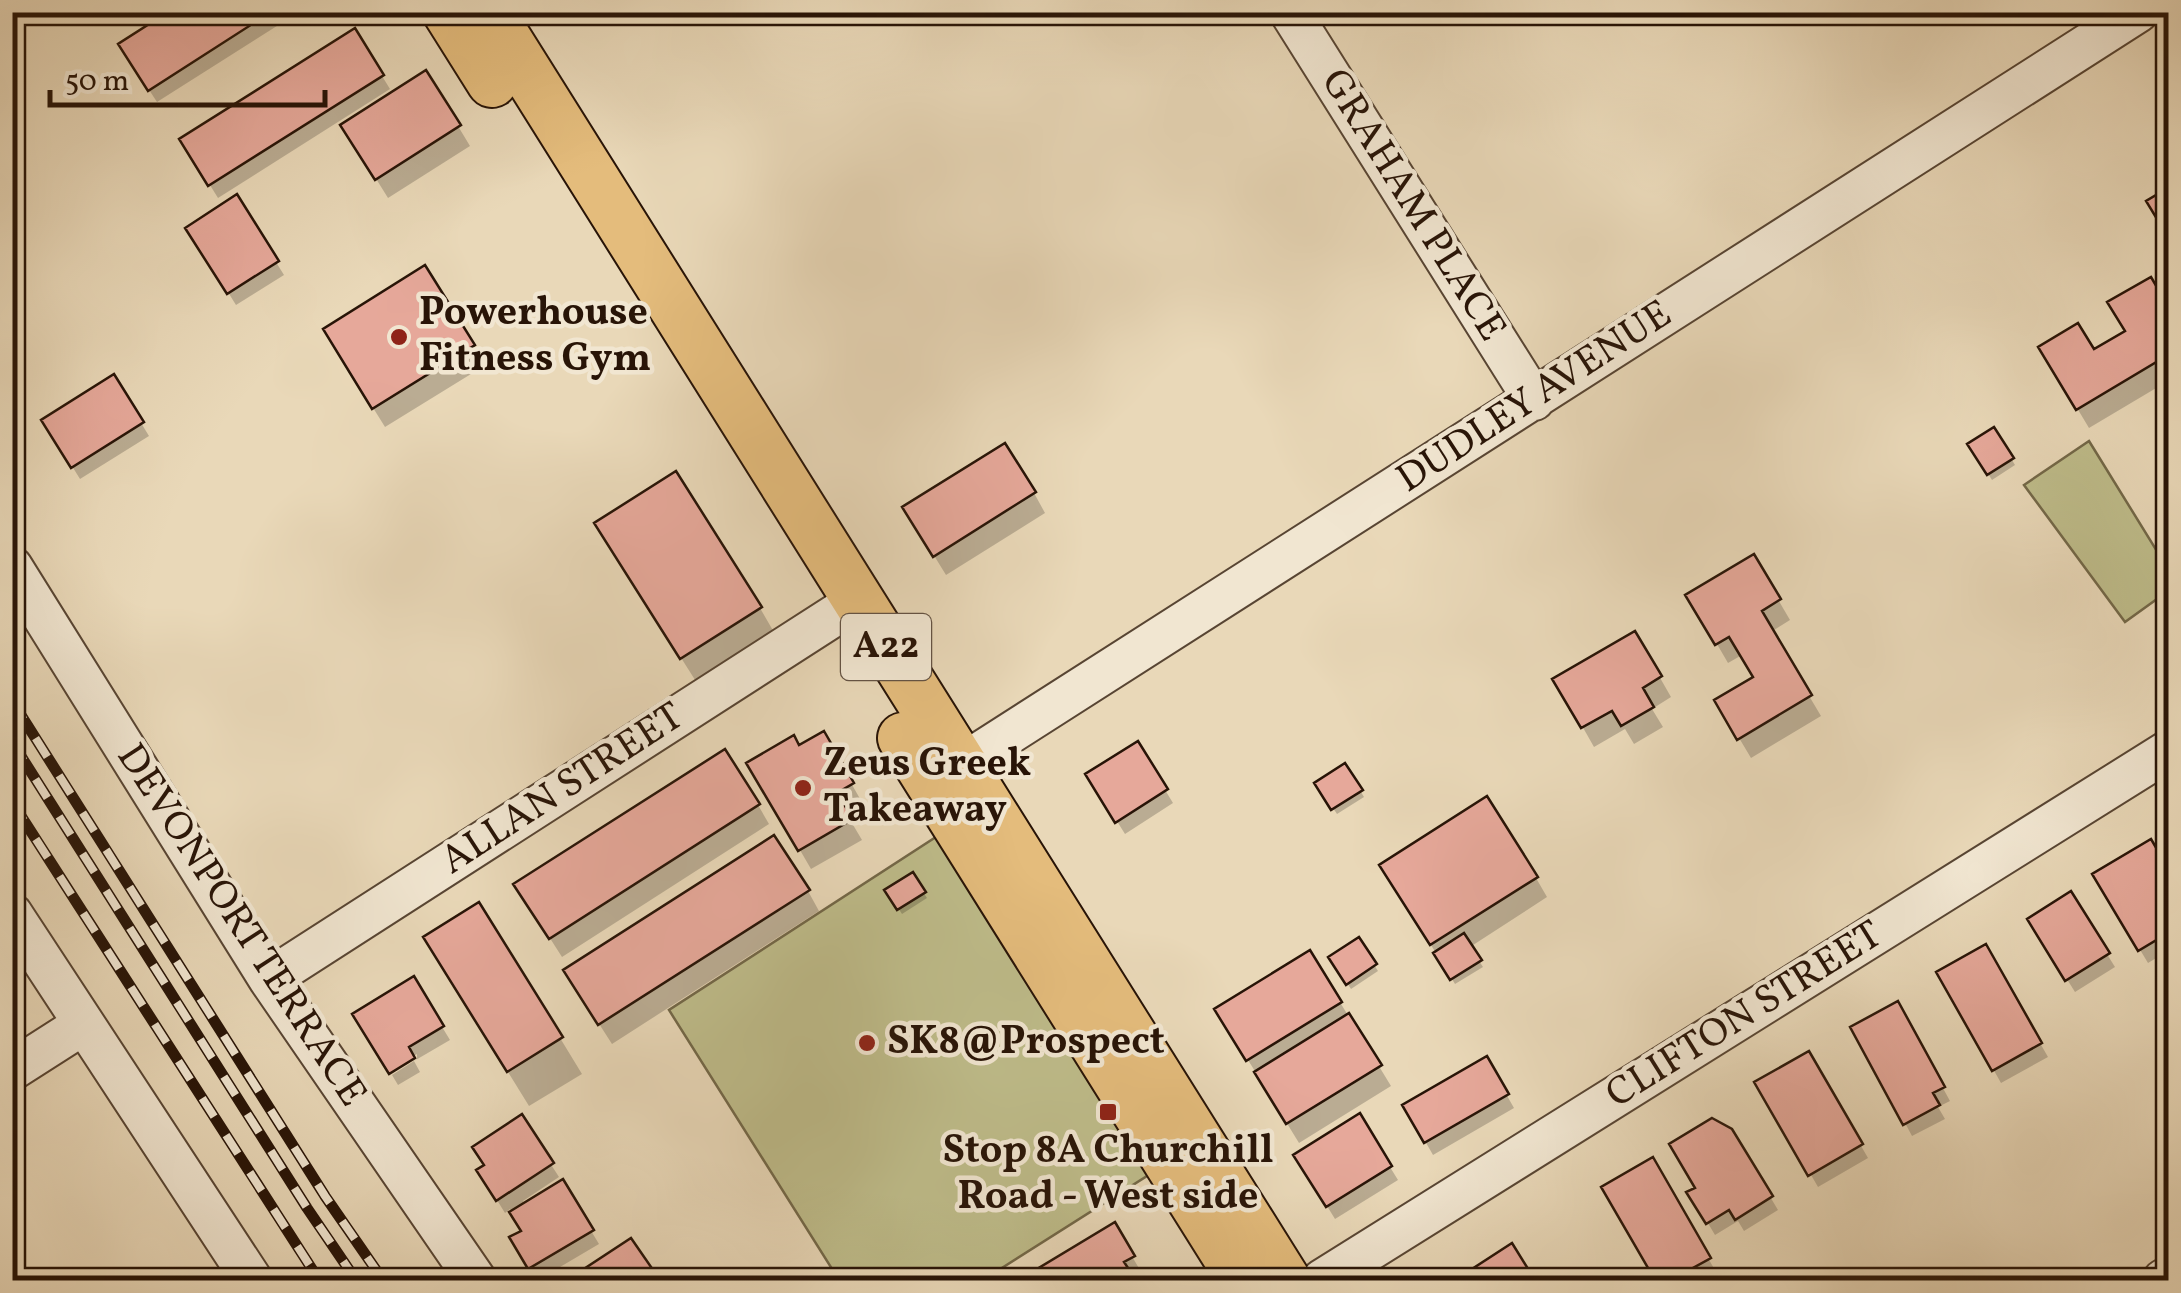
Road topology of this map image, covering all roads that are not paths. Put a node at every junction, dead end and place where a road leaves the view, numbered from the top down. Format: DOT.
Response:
graph roads {
  1 [pos="448,12"];
  2 [pos="488,12"];
  3 [pos="1290,12"];
  4 [pos="2138,12"];
  5 [pos="1534,400"];
  6 [pos="12,566"];
  7 [pos="843,610"];
  8 [pos="2168,751"];
  9 [pos="946,774"];
  10 [pos="12,914"];
  11 [pos="269,979"];
  12 [pos="84,1024"];
  13 [pos="12,1070"];
  14 [pos="252,1280"];
  15 [pos="476,1280"];
  16 [pos="1244,1280"];
  17 [pos="1285,1280"];
  18 [pos="1322,1280"];
  1 -- 7 [label="main road, A22"];
  2 -- 7 [label="main road, A22"];
  3 -- 5 [label="street, GRAHAM PLACE"];
  4 -- 5 [label="street, DUDLEY AVENUE"];
  5 -- 9 [label="street, DUDLEY AVENUE"];
  6 -- 11 [label="street, DEVONPORT TERRACE"];
  7 -- 9 [label="main road, A22"];
  7 -- 11 [label="street, ALLAN STREET"];
  8 -- 18 [label="street, CLIFTON STREET"];
  9 -- 16 [label="main road, A22"];
  9 -- 17 [label="main road, A22"];
  10 -- 12 [label="street"];
  11 -- 15 [label="street, DEVONPORT TERRACE"];
  12 -- 13 [label="street"];
  12 -- 14 [label="street"];
}
